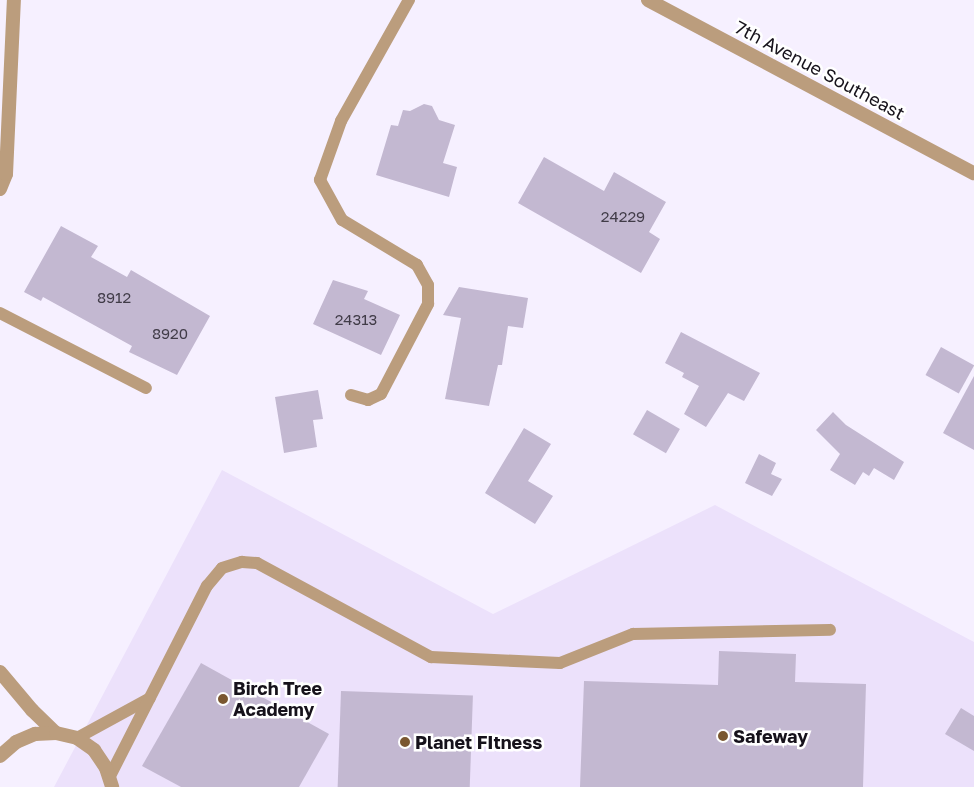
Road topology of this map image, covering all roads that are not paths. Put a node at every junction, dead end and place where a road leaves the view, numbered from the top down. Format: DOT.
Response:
graph roads {
  1 [pos="14,0"];
  2 [pos="409,0"];
  3 [pos="648,0"];
  4 [pos="974,173"];
  5 [pos="0,189"];
  6 [pos="0,313"];
  7 [pos="146,388"];
  8 [pos="351,395"];
  9 [pos="830,630"];
  10 [pos="0,672"];
  11 [pos="150,698"];
  12 [pos="56,732"];
  13 [pos="77,738"];
  14 [pos="0,756"];
  15 [pos="111,783"];
  1 -- 5 [label="street"];
  2 -- 8 [label="lane"];
  3 -- 4 [label="street, 7th Avenue Southeast"];
  6 -- 7 [label="lane"];
  9 -- 11 [label="lane"];
  10 -- 12 [label="street"];
  11 -- 13 [label="lane"];
  11 -- 15 [label="lane"];
  12 -- 13 [label="street"];
  12 -- 14 [label="street"];
  13 -- 15 [label="street"];
}
